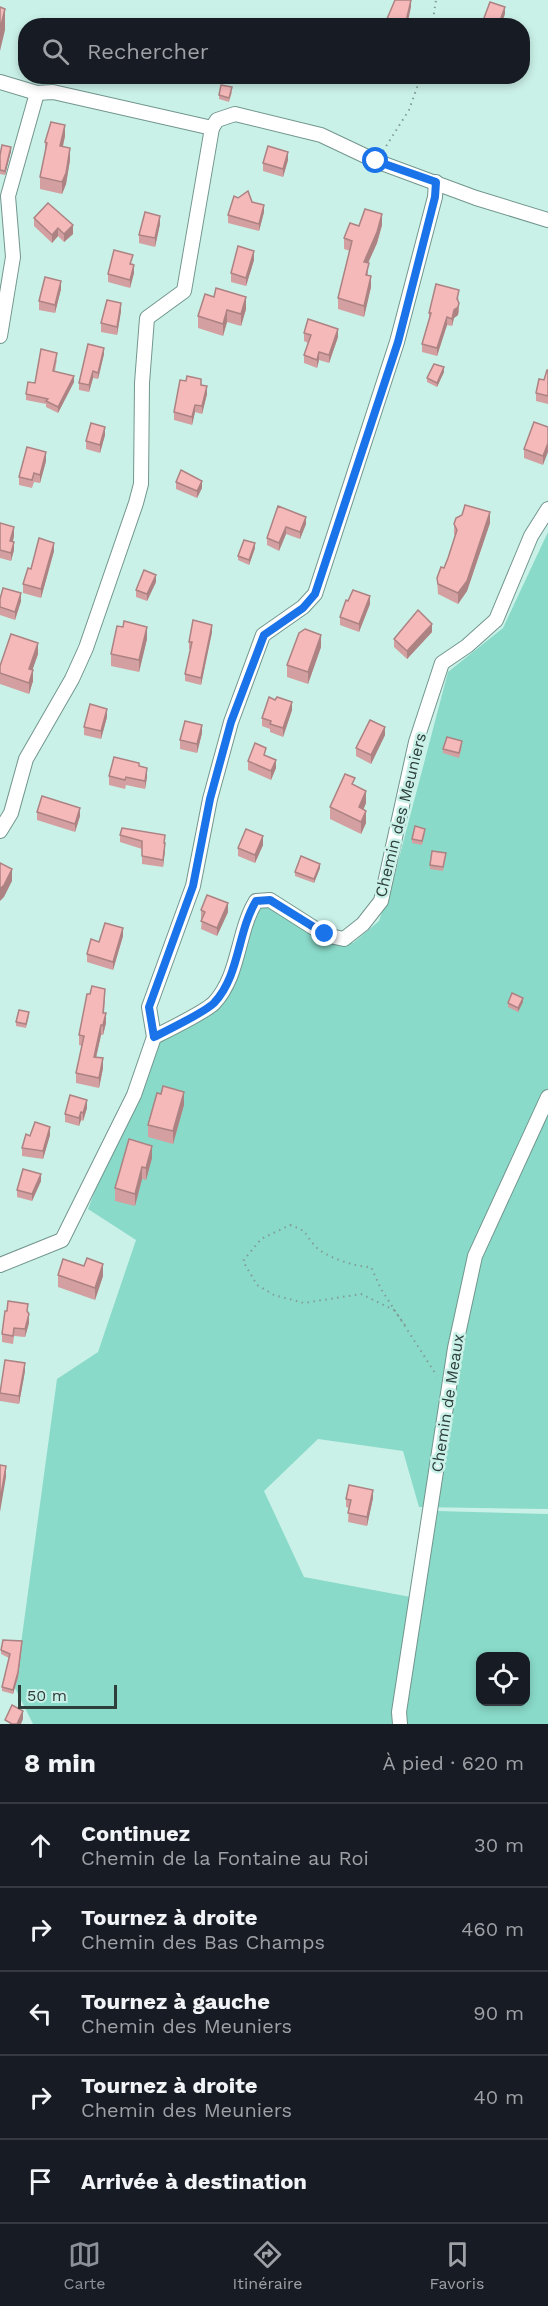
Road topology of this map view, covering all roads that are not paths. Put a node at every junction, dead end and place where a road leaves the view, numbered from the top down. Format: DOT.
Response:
graph roads {
  1 [pos="0,82"];
  2 [pos="37,93"];
  3 [pos="212,128"];
  4 [pos="436,182"];
  5 [pos="548,220"];
  6 [pos="0,336"];
  7 [pos="548,508"];
  8 [pos="0,831"];
  9 [pos="154,1037"];
  10 [pos="548,1097"];
  11 [pos="0,1264"];
  12 [pos="400,1724"];
  1 -- 2 [label="street"];
  2 -- 3 [label="street"];
  2 -- 6 [label="street"];
  3 -- 4 [label="street"];
  3 -- 8 [label="street"];
  4 -- 5 [label="street"];
  4 -- 9 [label="street"];
  7 -- 9 [label="street, Chemin des Meuniers"];
  9 -- 11 [label="street"];
  10 -- 12 [label="street, Chemin de Meaux"];
}
